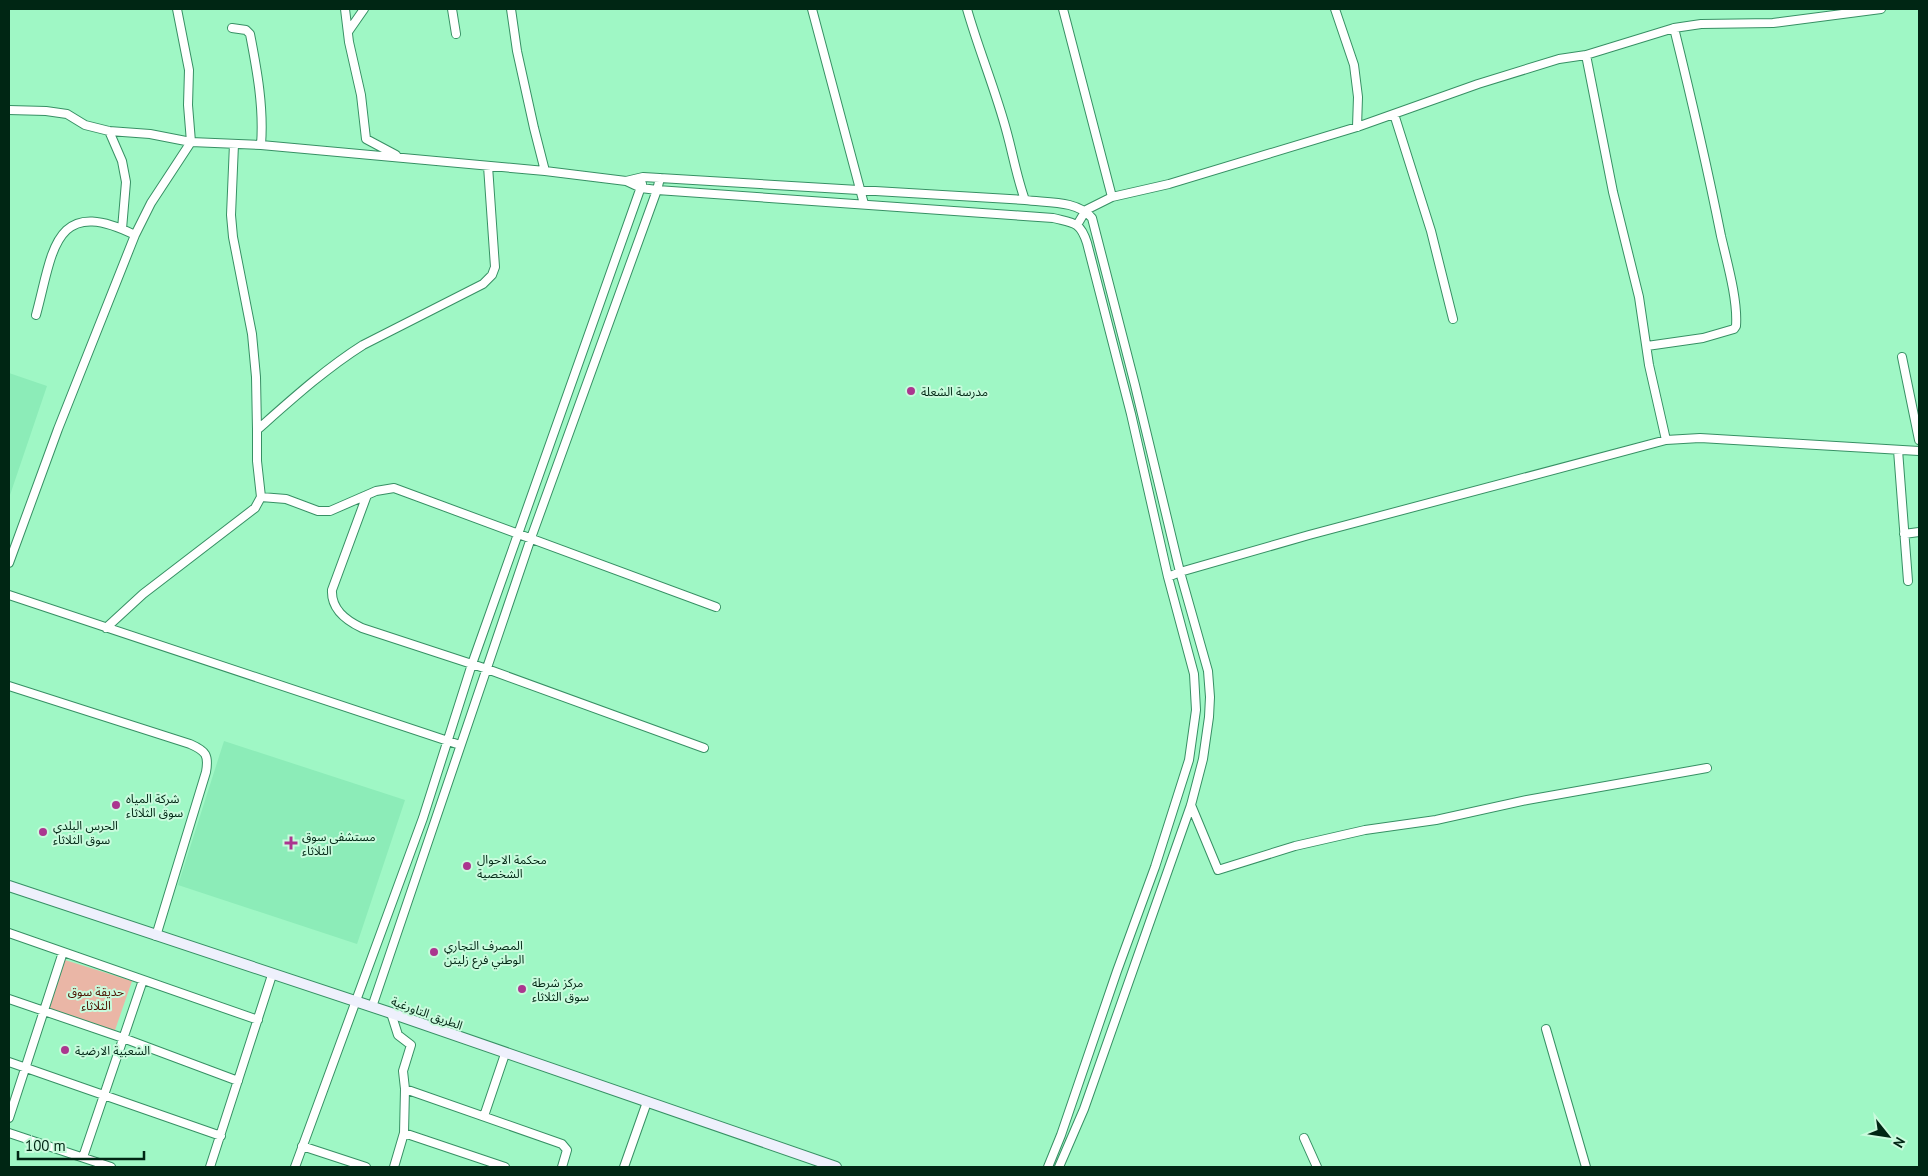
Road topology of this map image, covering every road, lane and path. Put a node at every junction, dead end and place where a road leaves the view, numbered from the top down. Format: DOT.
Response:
graph roads {
  1 [pos="177,9"];
  2 [pos="345,9"];
  3 [pos="364,9"];
  4 [pos="452,9"];
  5 [pos="511,9"];
  6 [pos="812,9"];
  7 [pos="967,9"];
  8 [pos="1063,9"];
  9 [pos="1335,9"];
  10 [pos="1881,9"];
  11 [pos="232,28"];
  12 [pos="1674,28"];
  13 [pos="348,32"];
  14 [pos="456,34"];
  15 [pos="1586,55"];
  16 [pos="9,110"];
  17 [pos="1394,114"];
  18 [pos="1357,127"];
  19 [pos="109,130"];
  20 [pos="191,142"];
  21 [pos="234,144"];
  22 [pos="261,145"];
  23 [pos="399,156"];
  24 [pos="488,166"];
  25 [pos="545,171"];
  26 [pos="643,177"];
  27 [pos="660,178"];
  28 [pos="626,181"];
  29 [pos="640,188"];
  30 [pos="657,190"];
  31 [pos="862,191"];
  32 [pos="1112,197"];
  33 [pos="1025,200"];
  34 [pos="864,204"];
  35 [pos="1086,210"];
  36 [pos="1077,225"];
  37 [pos="122,229"];
  38 [pos="135,235"];
  39 [pos="36,315"];
  40 [pos="1453,319"];
  41 [pos="1647,346"];
  42 [pos="1902,357"];
  43 [pos="1135,385"];
  44 [pos="1123,388"];
  45 [pos="257,430"];
  46 [pos="1666,440"];
  47 [pos="1919,440"];
  48 [pos="1898,450"];
  49 [pos="1919,451"];
  50 [pos="368,494"];
  51 [pos="261,497"];
  52 [pos="1919,532"];
  53 [pos="518,534"];
  54 [pos="1904,534"];
  55 [pos="531,538"];
  56 [pos="9,563"];
  57 [pos="1180,572"];
  58 [pos="1168,578"];
  59 [pos="1908,581"];
  60 [pos="9,595"];
  61 [pos="716,607"];
  62 [pos="106,628"];
  63 [pos="472,664"];
  64 [pos="487,669"];
  65 [pos="9,686"];
  66 [pos="447,740"];
  67 [pos="460,745"];
  68 [pos="704,748"];
  69 [pos="1707,768"];
  70 [pos="1191,805"];
  71 [pos="9,886"];
  72 [pos="9,933"];
  73 [pos="156,936"];
  74 [pos="63,952"];
  75 [pos="1117,971"];
  76 [pos="272,975"];
  77 [pos="1132,975"];
  78 [pos="143,980"];
  79 [pos="9,1000"];
  80 [pos="356,1002"];
  81 [pos="372,1007"];
  82 [pos="44,1012"];
  83 [pos="391,1014"];
  84 [pos="258,1020"];
  85 [pos="1546,1029"];
  86 [pos="123,1038"];
  87 [pos="505,1054"];
  88 [pos="9,1062"];
  89 [pos="25,1068"];
  90 [pos="238,1081"];
  91 [pos="405,1089"];
  92 [pos="104,1095"];
  93 [pos="647,1102"];
  94 [pos="484,1116"];
  95 [pos="9,1118"];
  96 [pos="9,1133"];
  97 [pos="404,1133"];
  98 [pos="221,1136"];
  99 [pos="1304,1138"];
  100 [pos="302,1146"];
  101 [pos="83,1157"];
  102 [pos="820,1165"];
  103 [pos="111,1167"];
  104 [pos="210,1167"];
  105 [pos="295,1167"];
  106 [pos="366,1167"];
  107 [pos="394,1167"];
  108 [pos="505,1167"];
  109 [pos="562,1167"];
  110 [pos="624,1167"];
  111 [pos="836,1167"];
  112 [pos="1048,1167"];
  113 [pos="1059,1167"];
  114 [pos="1317,1167"];
  115 [pos="1586,1167"];
  1 -- 20 [label="street"];
  2 -- 13 [label="street"];
  3 -- 13 [label="street"];
  4 -- 14 [label="street"];
  5 -- 25 [label="street"];
  6 -- 31 [label="street"];
  7 -- 33 [label="street"];
  8 -- 32 [label="street"];
  9 -- 18 [label="street"];
  10 -- 12 [label="street"];
  11 -- 22 [label="street"];
  12 -- 15 [label="street"];
  12 -- 41 [label="street"];
  13 -- 23 [label="street"];
  15 -- 17 [label="street"];
  15 -- 41 [label="street"];
  16 -- 19 [label="street"];
  17 -- 18 [label="street"];
  17 -- 40 [label="street"];
  18 -- 32 [label="street"];
  19 -- 20 [label="street"];
  19 -- 37 [label="street"];
  20 -- 21 [label="street"];
  20 -- 38 [label="street"];
  21 -- 22 [label="street"];
  21 -- 45 [label="street"];
  22 -- 23 [label="street"];
  23 -- 24 [label="street"];
  24 -- 25 [label="street"];
  24 -- 45 [label="street"];
  25 -- 28 [label="street"];
  26 -- 27 [label="street"];
  26 -- 28 [label="street"];
  26 -- 29 [label="street"];
  27 -- 30 [label="street"];
  27 -- 31 [label="street"];
  28 -- 29 [label="street"];
  29 -- 30 [label="street"];
  29 -- 53 [label="street"];
  30 -- 34 [label="street"];
  30 -- 55 [label="street"];
  31 -- 33 [label="street"];
  31 -- 34 [label="street"];
  32 -- 35 [label="street"];
  33 -- 35 [label="street"];
  34 -- 36 [label="street"];
  35 -- 36 [label="street"];
  35 -- 43 [label="street"];
  36 -- 44 [label="street"];
  37 -- 38 [label="street"];
  37 -- 39 [label="street"];
  38 -- 56 [label="street"];
  41 -- 46 [label="street"];
  42 -- 47 [label="street"];
  43 -- 44 [label="street"];
  43 -- 57 [label="street"];
  44 -- 58 [label="street"];
  45 -- 51 [label="street"];
  46 -- 48 [label="street"];
  46 -- 57 [label="street"];
  48 -- 49 [label="street"];
  48 -- 54 [label="street"];
  50 -- 51 [label="street"];
  50 -- 53 [label="street"];
  50 -- 63 [label="street"];
  51 -- 62 [label="street"];
  52 -- 54 [label="street"];
  53 -- 55 [label="street"];
  53 -- 63 [label="street"];
  54 -- 59 [label="street"];
  55 -- 61 [label="street"];
  55 -- 64 [label="street"];
  57 -- 58 [label="street"];
  57 -- 70 [label="street"];
  58 -- 75 [label="street"];
  60 -- 62 [label="street"];
  62 -- 66 [label="street"];
  63 -- 64 [label="street"];
  63 -- 66 [label="street"];
  64 -- 67 [label="street"];
  64 -- 68 [label="street"];
  65 -- 73 [label="street"];
  66 -- 67 [label="street"];
  66 -- 80 [label="street"];
  67 -- 81 [label="street"];
  69 -- 70 [label="street"];
  70 -- 77 [label="street"];
  71 -- 73 [label="street, الطريق التاورغية"];
  72 -- 74 [label="street"];
  73 -- 76 [label="street, الطريق التاورغية"];
  74 -- 78 [label="street"];
  74 -- 82 [label="street"];
  75 -- 77 [label="street"];
  75 -- 112 [label="street"];
  76 -- 80 [label="street, الطريق التاورغية"];
  76 -- 84 [label="street"];
  77 -- 113 [label="street"];
  78 -- 84 [label="street"];
  78 -- 86 [label="street"];
  79 -- 82 [label="street"];
  80 -- 81 [label="street, الطريق التاورغية"];
  80 -- 100 [label="street"];
  81 -- 83 [label="street, الطريق التاورغية"];
  82 -- 86 [label="street"];
  82 -- 89 [label="street"];
  83 -- 87 [label="street, الطريق التاورغية"];
  83 -- 91 [label="street"];
  84 -- 90 [label="street"];
  85 -- 115 [label="street"];
  86 -- 90 [label="street"];
  86 -- 92 [label="street"];
  87 -- 93 [label="street, الطريق التاورغية"];
  87 -- 94 [label="street"];
  88 -- 89 [label="street"];
  89 -- 92 [label="street"];
  89 -- 95 [label="street"];
  90 -- 98 [label="street"];
  91 -- 94 [label="street"];
  91 -- 97 [label="street"];
  92 -- 98 [label="street"];
  92 -- 101 [label="street"];
  93 -- 102 [label="street, الطريق التاورغية"];
  93 -- 110 [label="street"];
  94 -- 109 [label="street"];
  96 -- 101 [label="street"];
  97 -- 107 [label="street"];
  97 -- 108 [label="street"];
  98 -- 104 [label="street"];
  99 -- 114 [label="street"];
  100 -- 105 [label="street"];
  100 -- 106 [label="street"];
  101 -- 103 [label="street"];
  102 -- 111 [label="street, الطريق التاورغية"];
}
